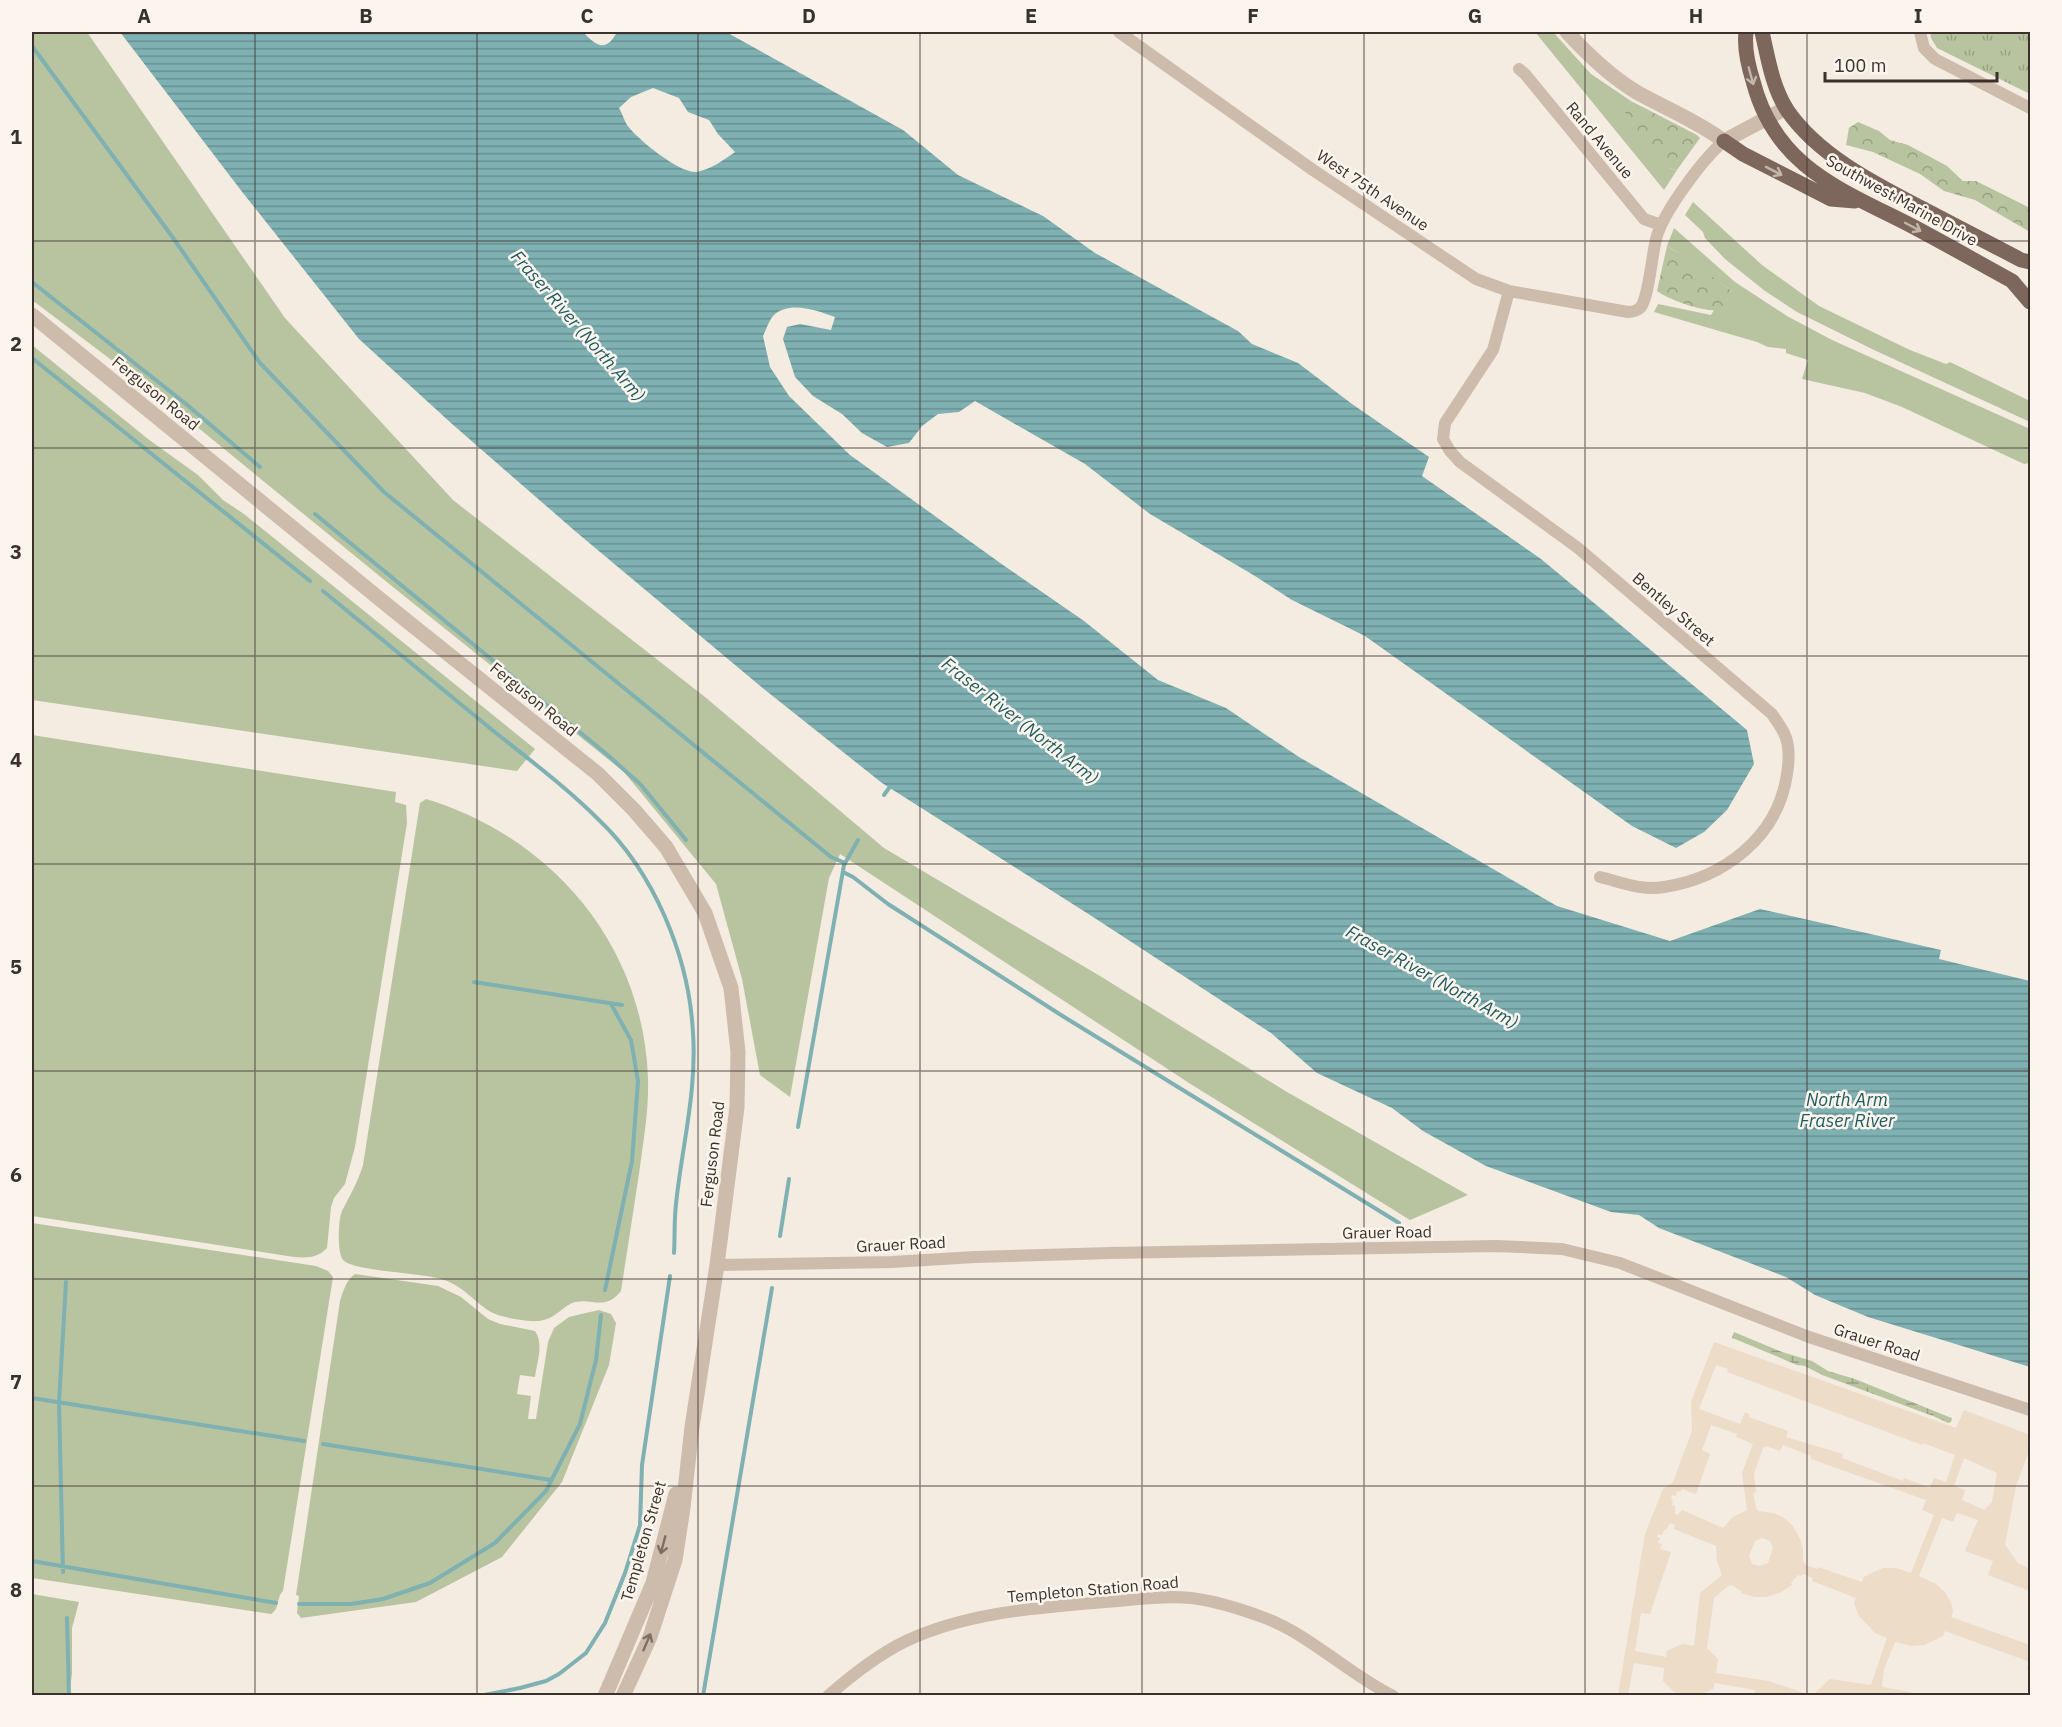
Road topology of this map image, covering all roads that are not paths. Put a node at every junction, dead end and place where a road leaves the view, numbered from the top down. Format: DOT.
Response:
graph roads {
  1 [pos="1119,32"];
  2 [pos="1568,32"];
  3 [pos="1746,32"];
  4 [pos="1762,32"];
  5 [pos="1920,32"];
  6 [pos="1519,69"];
  7 [pos="1786,108"];
  8 [pos="2031,108"];
  9 [pos="1767,118"];
  10 [pos="1724,141"];
  11 [pos="1861,201"];
  12 [pos="1661,225"];
  13 [pos="2027,263"];
  14 [pos="2012,282"];
  15 [pos="2031,286"];
  16 [pos="1509,291"];
  17 [pos="2031,302"];
  18 [pos="32,315"];
  19 [pos="1600,877"];
  20 [pos="717,1265"];
  21 [pos="2031,1410"];
  22 [pos="692,1427"];
  23 [pos="624,1652"];
  24 [pos="594,1695"];
  25 [pos="605,1695"];
  26 [pos="623,1695"];
  27 [pos="828,1695"];
  28 [pos="1393,1695"];
  1 -- 16 [label="street, West 75th Avenue"];
  2 -- 10 [label="street"];
  3 -- 9 [label="main road, Southwest Marine Drive, one-way"];
  4 -- 7 [label="main road, Southwest Marine Drive"];
  5 -- 8 [label="street"];
  6 -- 12 [label="street, Rand Avenue"];
  7 -- 9 [label="street"];
  7 -- 13 [label="main road, Southwest Marine Drive"];
  9 -- 10 [label="street"];
  9 -- 11 [label="main road, Southwest Marine Drive"];
  10 -- 11 [label="main road, one-way"];
  10 -- 12 [label="street"];
  11 -- 14 [label="main road, Southwest Marine Drive, one-way"];
  12 -- 16 [label="street, West 75th Avenue"];
  14 -- 15 [label="main road"];
  14 -- 17 [label="main road, Southwest Marine Drive"];
  16 -- 19 [label="street, Bentley Street"];
  18 -- 20 [label="street, Ferguson Road"];
  20 -- 21 [label="street, Grauer Road"];
  20 -- 22 [label="street, Templeton Street"];
  22 -- 23 [label="street, Templeton Street, one-way"];
  26 -- 22 [label="street, Templeton Street, one-way"];
  23 -- 24 [label="street"];
  23 -- 25 [label="street, Templeton Street"];
  27 -- 28 [label="street, Templeton Station Road"];
}
